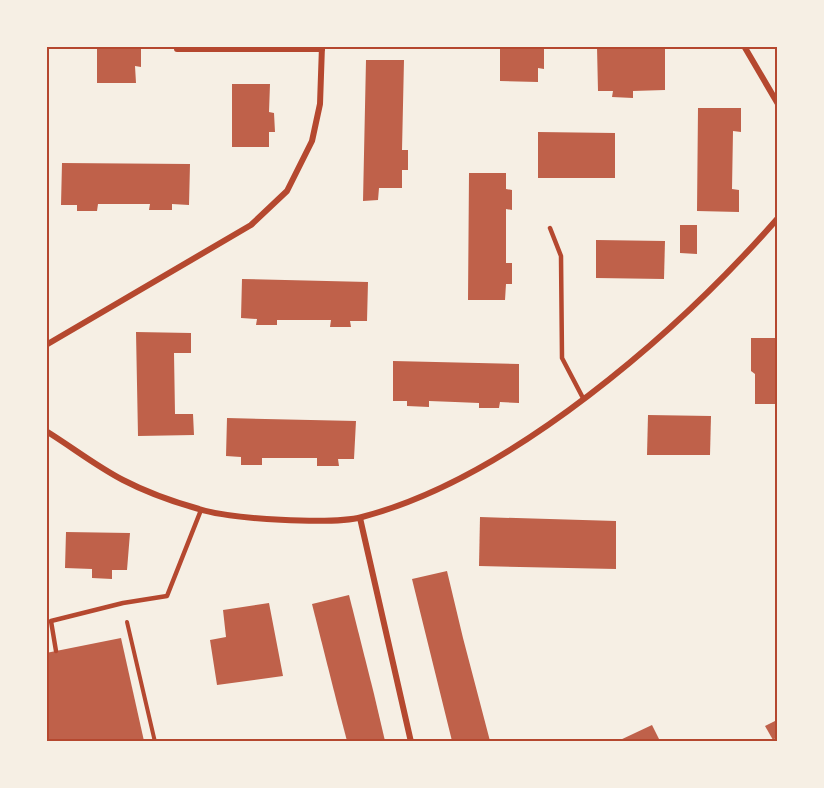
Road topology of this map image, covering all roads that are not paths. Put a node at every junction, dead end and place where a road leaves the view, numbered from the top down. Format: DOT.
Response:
graph roads {
  1 [pos="744,46"];
  2 [pos="322,48"];
  3 [pos="177,49"];
  4 [pos="777,104"];
  5 [pos="777,218"];
  6 [pos="550,228"];
  7 [pos="46,345"];
  8 [pos="584,398"];
  9 [pos="46,431"];
  10 [pos="201,510"];
  11 [pos="360,518"];
  12 [pos="57,651"];
  13 [pos="411,741"];
  1 -- 4 [label="street"];
  2 -- 3 [label="street"];
  2 -- 7 [label="street"];
  5 -- 8 [label="street"];
  6 -- 8 [label="lane"];
  8 -- 11 [label="street"];
  9 -- 10 [label="street"];
  10 -- 11 [label="street"];
  10 -- 12 [label="lane"];
  11 -- 13 [label="street"];
}
